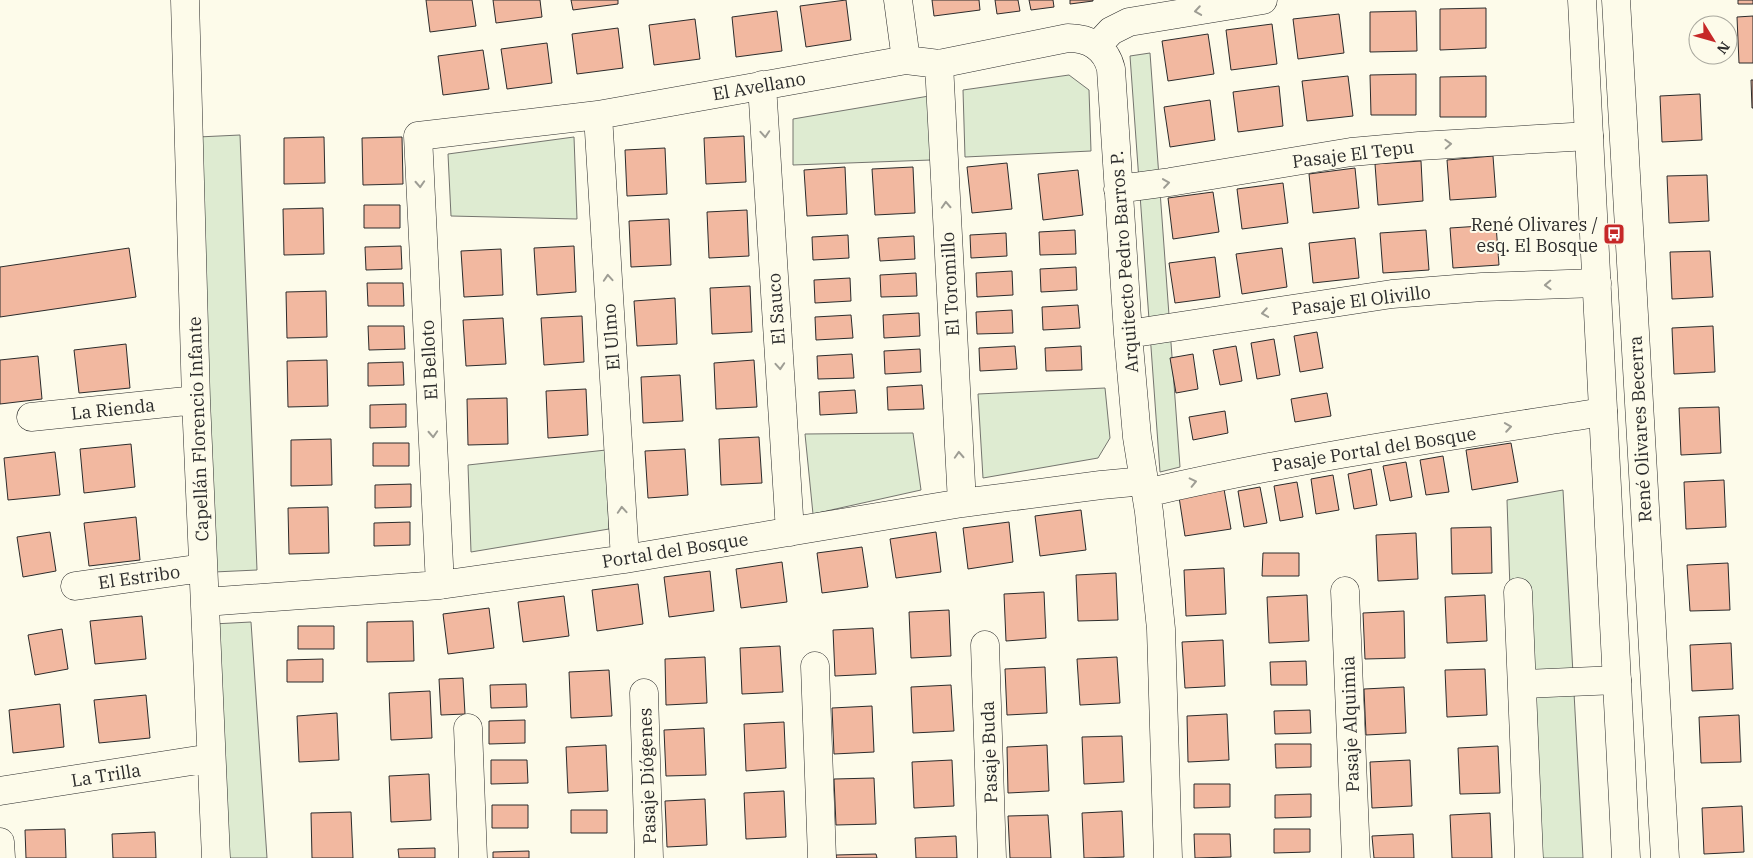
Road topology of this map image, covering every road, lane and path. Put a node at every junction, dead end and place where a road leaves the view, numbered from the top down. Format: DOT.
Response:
graph roads {
  1 [pos="186,0"];
  2 [pos="898,0"];
  3 [pos="1263,0"];
  4 [pos="1582,0"];
  5 [pos="1616,0"];
  6 [pos="1097,46"];
  7 [pos="906,60"];
  8 [pos="939,64"];
  9 [pos="762,85"];
  10 [pos="598,115"];
  11 [pos="418,136"];
  12 [pos="1589,136"];
  13 [pos="1118,189"];
  14 [pos="1597,283"];
  15 [pos="1128,334"];
  16 [pos="196,400"];
  17 [pos="1603,412"];
  18 [pos="31,417"];
  19 [pos="1145,487"];
  20 [pos="962,503"];
  21 [pos="790,532"];
  22 [pos="625,559"];
  23 [pos="203,568"];
  24 [pos="440,585"];
  25 [pos="75,586"];
  26 [pos="1345,591"];
  27 [pos="1518,592"];
  28 [pos="205,602"];
  29 [pos="985,645"];
  30 [pos="815,666"];
  31 [pos="1617,680"];
  32 [pos="1522,684"];
  33 [pos="644,693"];
  34 [pos="468,728"];
  35 [pos="211,758"];
  36 [pos="0,791"];
  37 [pos="0,842"];
  38 [pos="1,858"];
  39 [pos="216,858"];
  40 [pos="473,858"];
  41 [pos="649,858"];
  42 [pos="822,858"];
  43 [pos="992,858"];
  44 [pos="1168,858"];
  45 [pos="1356,858"];
  46 [pos="1529,858"];
  47 [pos="1626,858"];
  48 [pos="1665,858"];
  1 -- 16 [label="street, Capellán Florencio Infante"];
  2 -- 7 [label="street"];
  3 -- 6 [label="street, one-way"];
  4 -- 12 [label="street, René Olivares Becerra"];
  5 -- 48 [label="street, René Olivares Becerra"];
  6 -- 8 [label="street, El Avellano"];
  6 -- 13 [label="street, Arquitecto Pedro Barros P."];
  7 -- 8 [label="street, El Avellano"];
  7 -- 9 [label="street, El Avellano"];
  20 -- 8 [label="street, El Toromillo, one-way"];
  9 -- 10 [label="street, El Avellano"];
  9 -- 21 [label="street, El Sauco, one-way"];
  10 -- 11 [label="street, El Avellano"];
  22 -- 10 [label="street, El Ulmo, one-way"];
  11 -- 24 [label="street, El Belloto, one-way"];
  13 -- 12 [label="street, Pasaje El Tepu, one-way"];
  12 -- 14 [label="street, René Olivares Becerra"];
  13 -- 15 [label="street, Arquitecto Pedro Barros P."];
  14 -- 15 [label="street, Pasaje El Olivillo, one-way"];
  14 -- 17 [label="street, René Olivares Becerra"];
  15 -- 19 [label="street, Arquitecto Pedro Barros P."];
  16 -- 18 [label="street, La Rienda"];
  16 -- 23 [label="street, Capellán Florencio Infante"];
  19 -- 17 [label="street, Pasaje Portal del Bosque, one-way"];
  17 -- 31 [label="street, René Olivares Becerra"];
  19 -- 20 [label="street, Portal del Bosque"];
  19 -- 44 [label="street, Arquitecto Pedro Barros P."];
  20 -- 21 [label="street, Portal del Bosque"];
  21 -- 22 [label="street, Portal del Bosque"];
  22 -- 24 [label="street, Portal del Bosque"];
  23 -- 25 [label="street, El Estribo"];
  23 -- 28 [label="street, Capellán Florencio Infante"];
  24 -- 28 [label="street, Portal del Bosque"];
  26 -- 45 [label="street, Pasaje Alquimia"];
  27 -- 32 [label="street"];
  28 -- 35 [label="street, Capellán Florencio Infante"];
  29 -- 43 [label="street, Pasaje Buda"];
  30 -- 42 [label="street"];
  31 -- 32 [label="street"];
  31 -- 47 [label="street, René Olivares Becerra"];
  32 -- 46 [label="street"];
  33 -- 41 [label="street, Pasaje Diógenes"];
  34 -- 40 [label="street"];
  35 -- 36 [label="street, La Trilla"];
  35 -- 39 [label="street, Capellán Florencio Infante"];
  37 -- 38 [label="street"];
}
